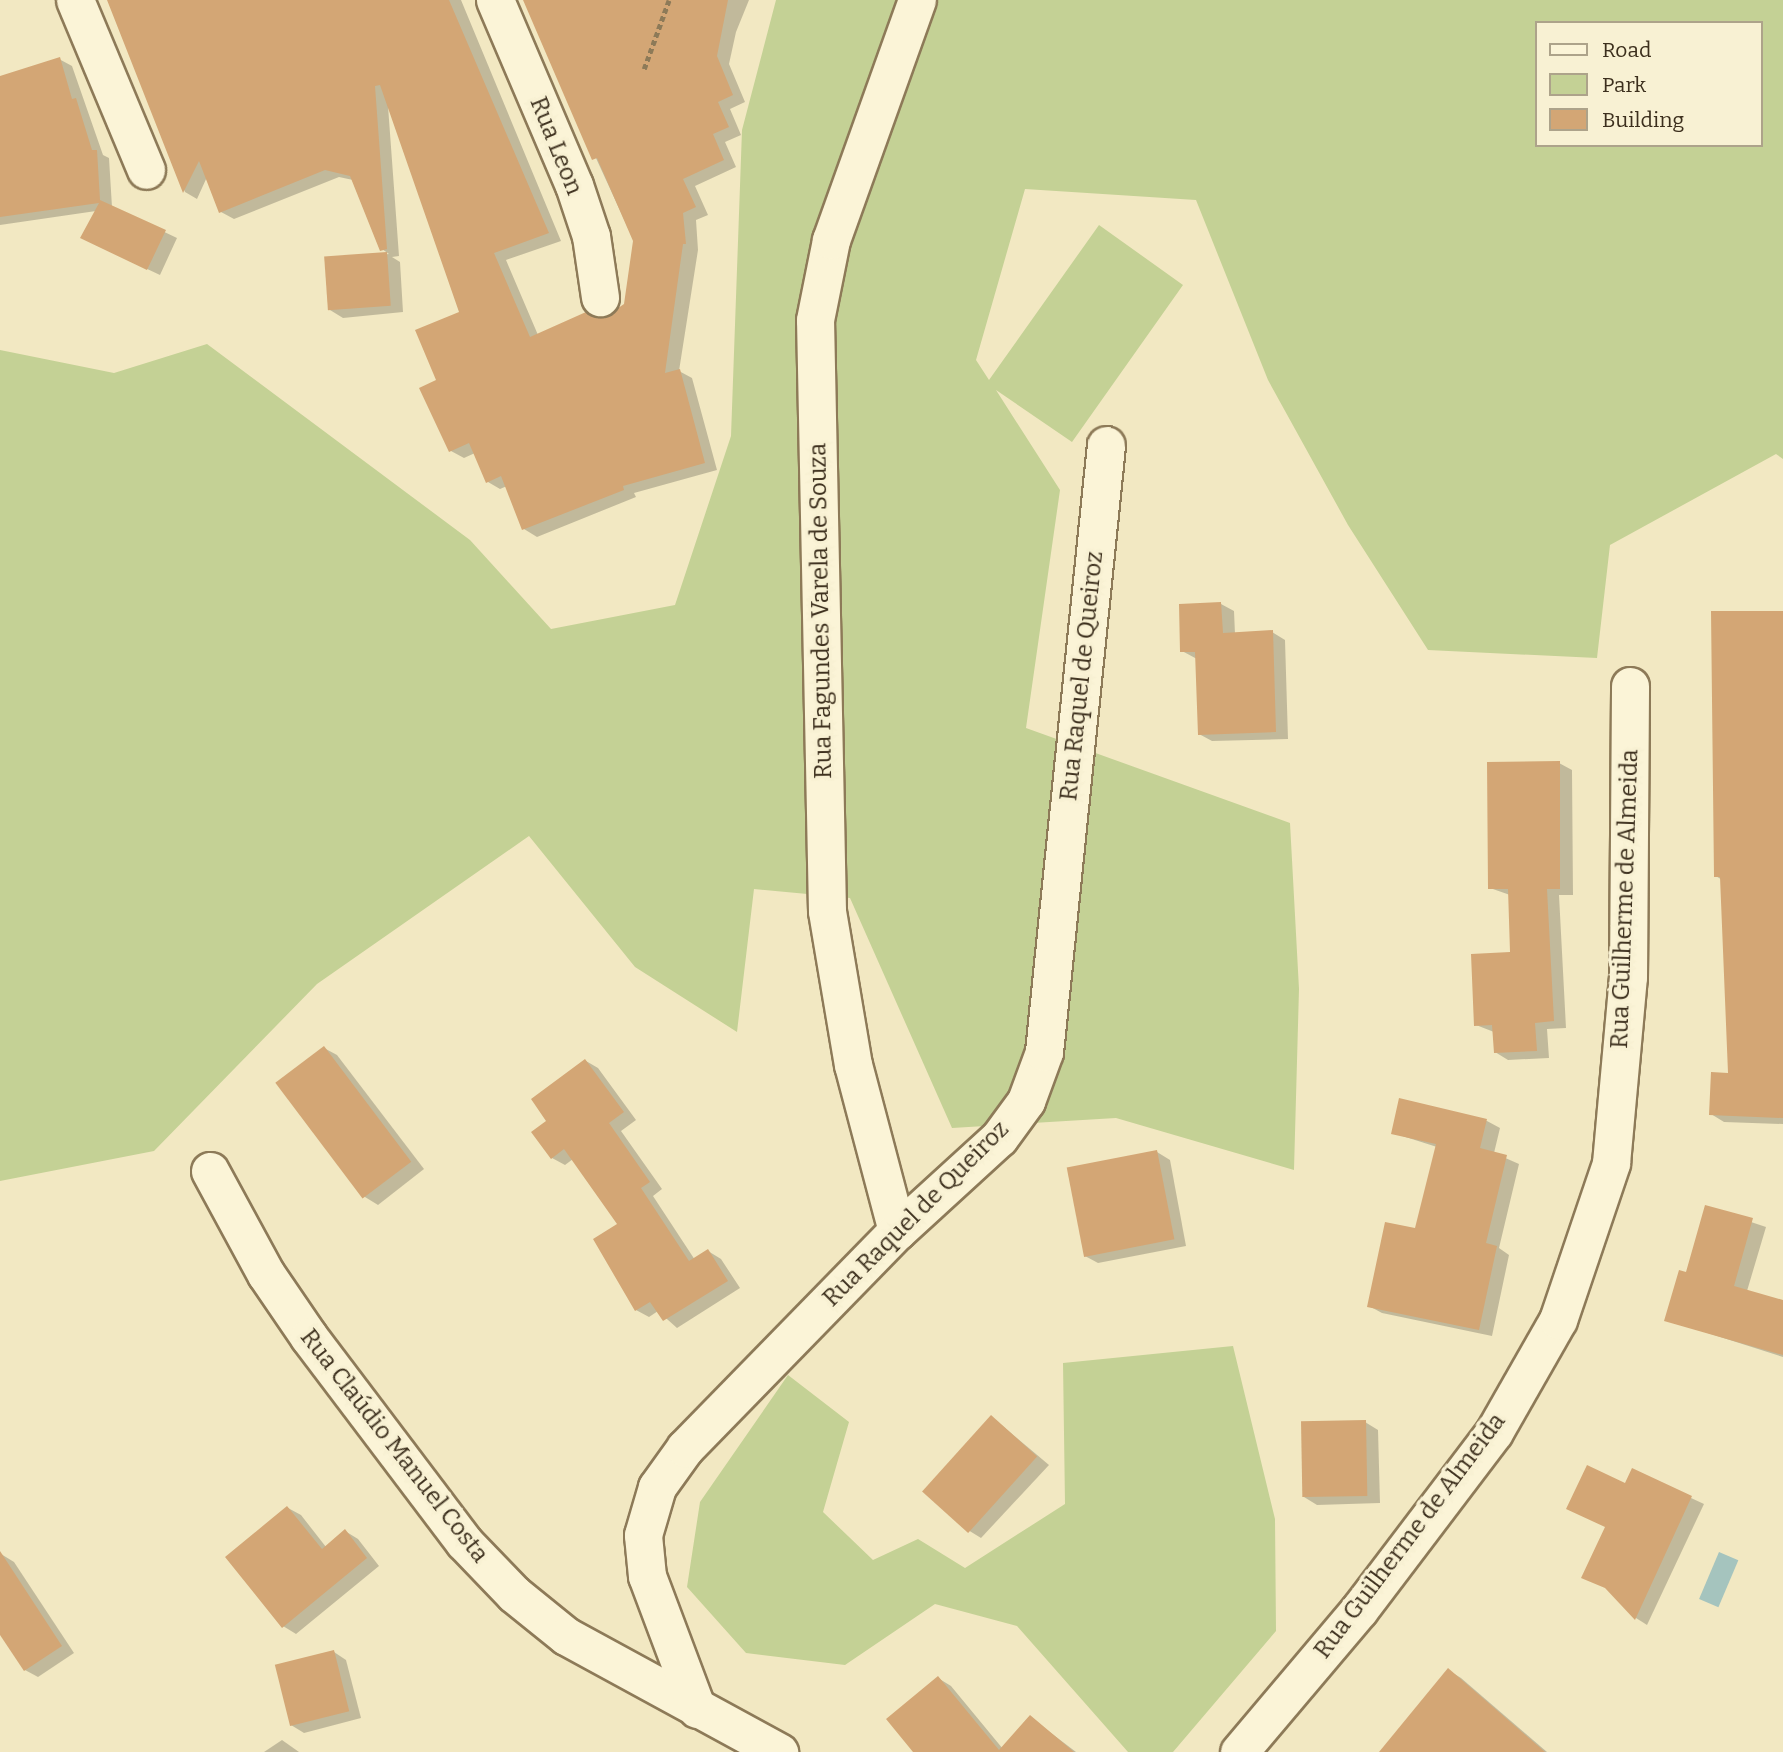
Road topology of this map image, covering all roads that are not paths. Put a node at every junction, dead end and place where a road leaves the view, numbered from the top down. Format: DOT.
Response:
graph roads {
  1 [pos="75,0"];
  2 [pos="495,0"];
  3 [pos="917,0"];
  4 [pos="146,170"];
  5 [pos="600,297"];
  6 [pos="1106,445"];
  7 [pos="1630,686"];
  8 [pos="210,1171"];
  9 [pos="897,1231"];
  10 [pos="697,1709"];
  11 [pos="779,1752"];
  12 [pos="1239,1752"];
  1 -- 4 [label="street"];
  2 -- 5 [label="street, Rua Leon"];
  3 -- 9 [label="street, Rua Fagundes Varela de Souza"];
  6 -- 9 [label="street, Rua Raquel de Queiroz"];
  7 -- 12 [label="street, Rua Guilherme de Almeida"];
  8 -- 10 [label="street, Rua Claúdio Manuel Costa"];
  9 -- 10 [label="street, Rua Raquel de Queiroz"];
  10 -- 11 [label="street, Rua Claúdio Manuel Costa"];
}
